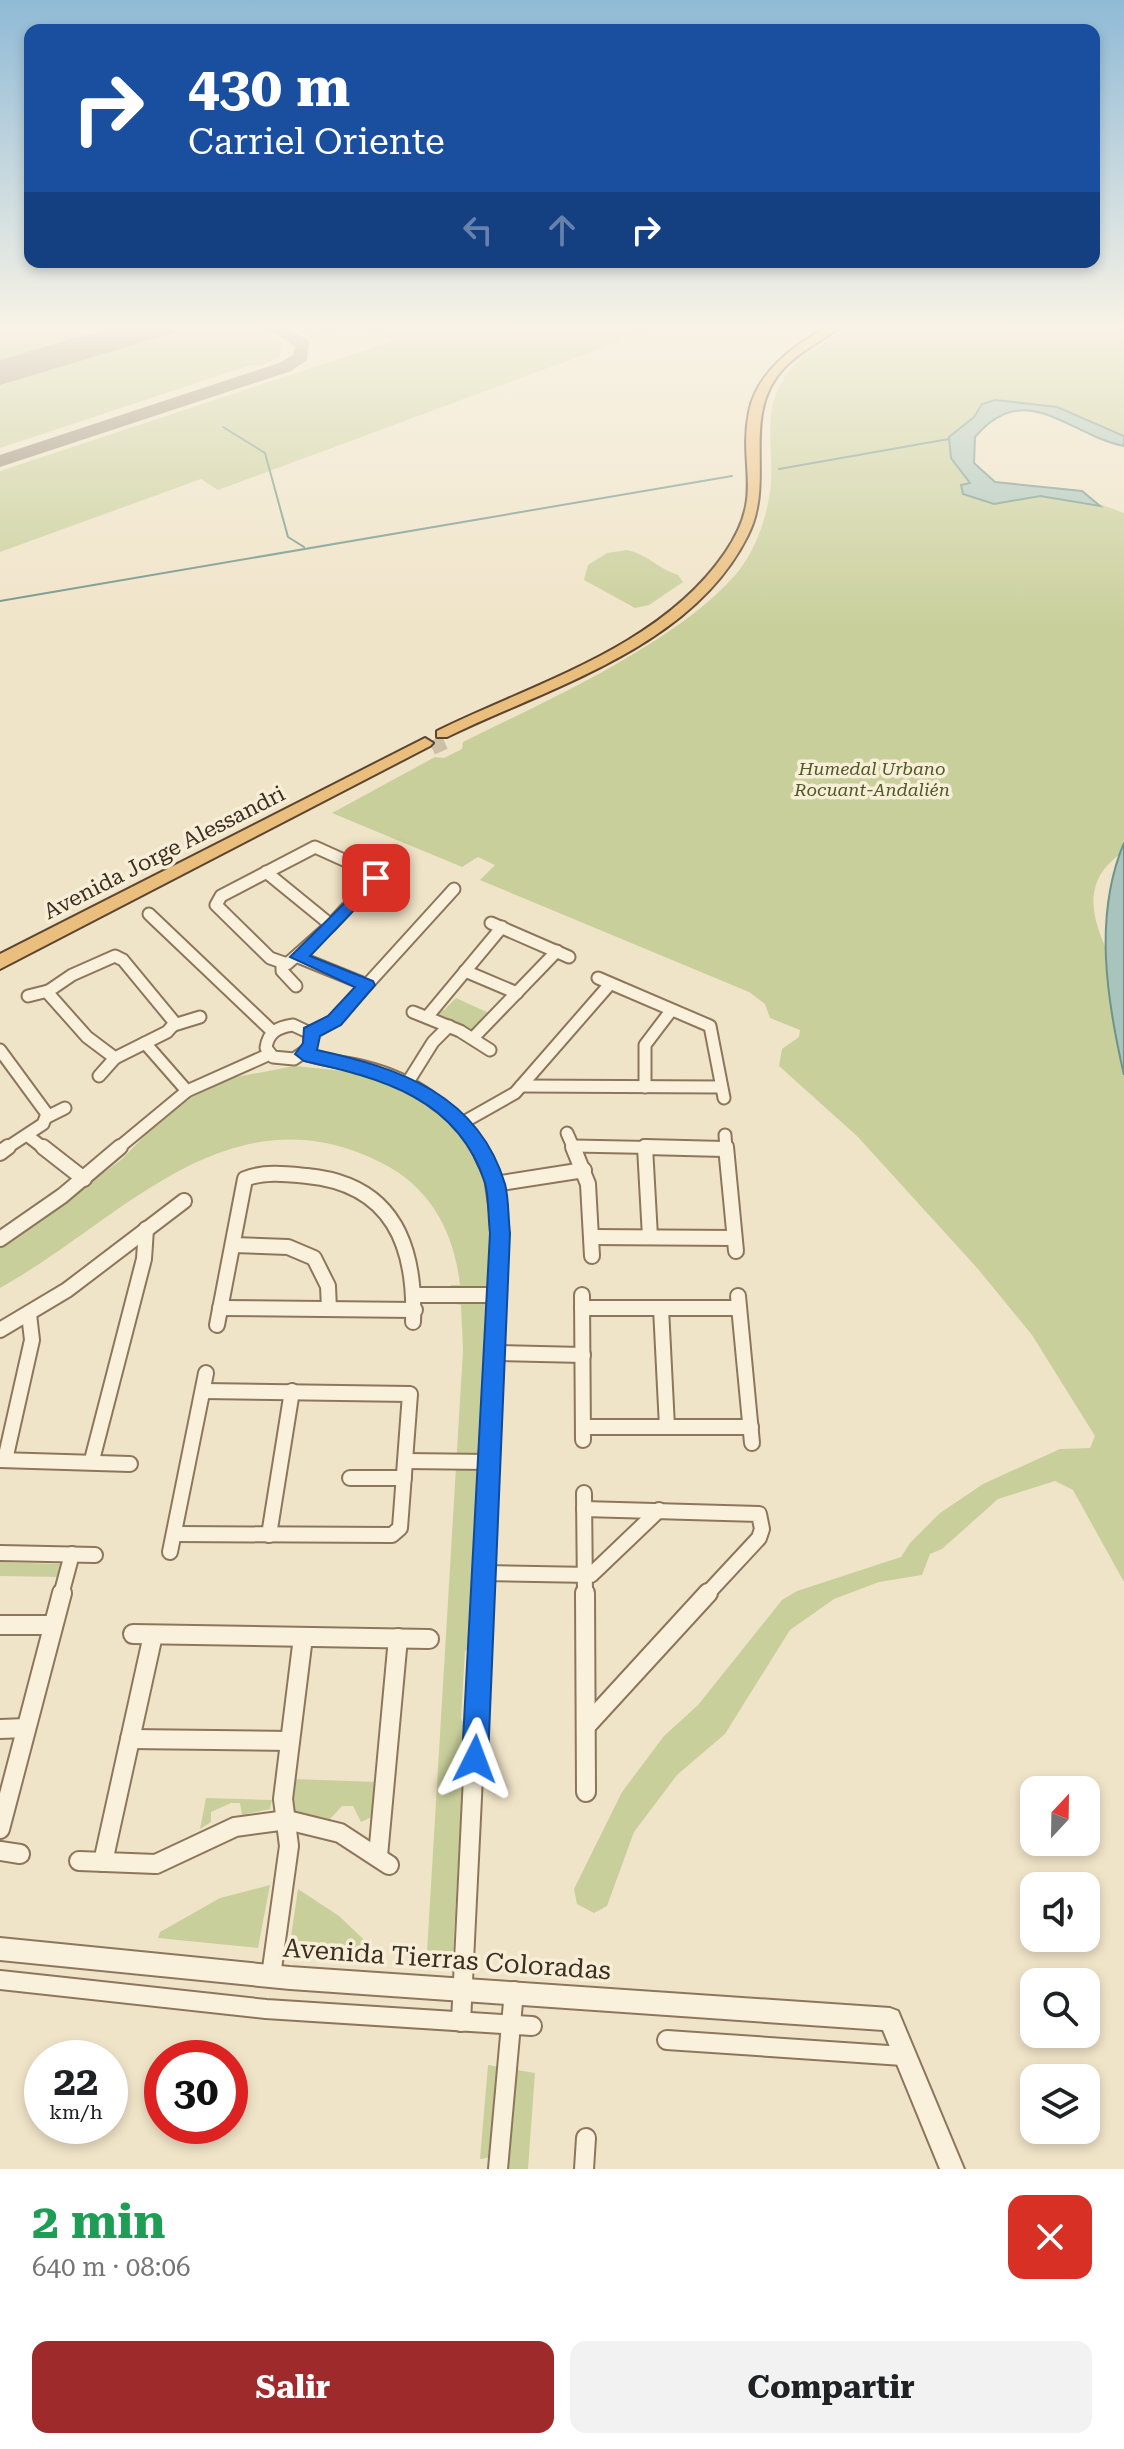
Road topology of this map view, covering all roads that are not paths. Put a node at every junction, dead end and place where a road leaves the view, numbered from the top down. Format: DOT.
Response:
graph roads {
  1 [pos="754,426"];
  2 [pos="446,737"];
  3 [pos="429,746"];
  4 [pos="266,872"];
  5 [pos="377,875"];
  6 [pos="393,877"];
  7 [pos="454,889"];
  8 [pos="149,914"];
  9 [pos="331,925"];
  10 [pos="557,951"];
  11 [pos="298,957"];
  12 [pos="569,957"];
  13 [pos="0,962"];
  14 [pos="282,964"];
  15 [pos="465,971"];
  16 [pos="367,985"];
  17 [pos="296,986"];
  18 [pos="48,991"];
  19 [pos="517,993"];
  20 [pos="28,996"];
  21 [pos="413,1012"];
  22 [pos="670,1012"];
  23 [pos="200,1017"];
  24 [pos="427,1017"];
  25 [pos="174,1025"];
  26 [pos="449,1026"];
  27 [pos="273,1032"];
  28 [pos="310,1033"];
  29 [pos="473,1038"];
  30 [pos="145,1043"];
  31 [pos="0,1050"];
  32 [pos="490,1050"];
  33 [pos="270,1054"];
  34 [pos="304,1054"];
  35 [pos="115,1058"];
  36 [pos="99,1076"];
  37 [pos="408,1082"];
  38 [pos="521,1086"];
  39 [pos="645,1087"];
  40 [pos="187,1091"];
  41 [pos="65,1108"];
  42 [pos="47,1117"];
  43 [pos="462,1123"];
  44 [pos="567,1133"];
  45 [pos="28,1136"];
  46 [pos="574,1146"];
  47 [pos="645,1147"];
  48 [pos="0,1153"];
  49 [pos="584,1170"];
  50 [pos="84,1179"];
  51 [pos="495,1184"];
  52 [pos="184,1201"];
  53 [pos="146,1229"];
  54 [pos="592,1237"];
  55 [pos="650,1237"];
  56 [pos="0,1239"];
  57 [pos="233,1245"];
  58 [pos="592,1256"];
  59 [pos="497,1295"];
  60 [pos="220,1308"];
  61 [pos="661,1308"];
  62 [pos="329,1309"];
  63 [pos="415,1309"];
  64 [pos="29,1314"];
  65 [pos="217,1325"];
  66 [pos="0,1330"];
  67 [pos="494,1353"];
  68 [pos="583,1355"];
  69 [pos="206,1373"];
  70 [pos="203,1391"];
  71 [pos="292,1391"];
  72 [pos="667,1427"];
  73 [pos="2,1460"];
  74 [pos="92,1460"];
  75 [pos="406,1461"];
  76 [pos="489,1462"];
  77 [pos="130,1464"];
  78 [pos="350,1478"];
  79 [pos="404,1478"];
  80 [pos="659,1510"];
  81 [pos="174,1534"];
  82 [pos="269,1535"];
  83 [pos="170,1552"];
  84 [pos="0,1553"];
  85 [pos="72,1554"];
  86 [pos="95,1555"];
  87 [pos="484,1573"];
  88 [pos="585,1576"];
  89 [pos="0,1625"];
  90 [pos="53,1625"];
  91 [pos="133,1634"];
  92 [pos="153,1635"];
  93 [pos="303,1637"];
  94 [pos="398,1638"];
  95 [pos="429,1639"];
  96 [pos="587,1725"];
  97 [pos="26,1728"];
  98 [pos="0,1729"];
  99 [pos="130,1739"];
  100 [pos="290,1741"];
  101 [pos="586,1792"];
  102 [pos="287,1820"];
  103 [pos="0,1829"];
  104 [pos="0,1851"];
  105 [pos="20,1854"];
  106 [pos="79,1861"];
  107 [pos="103,1862"];
  108 [pos="0,1949"];
  109 [pos="271,1976"];
  110 [pos="0,1980"];
  111 [pos="464,1988"];
  112 [pos="514,1991"];
  113 [pos="461,2022"];
  114 [pos="522,2025"];
  115 [pos="667,2040"];
  116 [pos="903,2056"];
  117 [pos="586,2138"];
  118 [pos="498,2169"];
  119 [pos="584,2169"];
  120 [pos="952,2169"];
  1 -- 2 [label="highway"];
  3 -- 13 [label="highway, Avenida Jorge Alessandri"];
  4 -- 5 [label="street"];
  4 -- 9 [label="street"];
  4 -- 14 [label="street"];
  5 -- 6 [label="street"];
  5 -- 9 [label="street"];
  7 -- 16 [label="street"];
  8 -- 27 [label="street"];
  9 -- 11 [label="street"];
  10 -- 12 [label="street"];
  10 -- 15 [label="street"];
  10 -- 19 [label="street"];
  11 -- 14 [label="street"];
  11 -- 16 [label="street"];
  14 -- 17 [label="street"];
  15 -- 19 [label="street"];
  15 -- 24 [label="street"];
  16 -- 28 [label="street"];
  18 -- 20 [label="street"];
  18 -- 25 [label="street"];
  18 -- 35 [label="street"];
  19 -- 29 [label="street"];
  21 -- 24 [label="street"];
  22 -- 38 [label="street"];
  22 -- 39 [label="street"];
  22 -- 39 [label="street"];
  23 -- 25 [label="street"];
  24 -- 26 [label="street"];
  25 -- 30 [label="street"];
  26 -- 29 [label="street"];
  26 -- 37 [label="street"];
  27 -- 28 [label="street"];
  27 -- 33 [label="street"];
  28 -- 34 [label="street"];
  29 -- 32 [label="street"];
  30 -- 35 [label="street"];
  30 -- 40 [label="street"];
  31 -- 42 [label="street"];
  33 -- 34 [label="street"];
  33 -- 40 [label="street"];
  34 -- 37 [label="street"];
  35 -- 36 [label="street"];
  37 -- 43 [label="street"];
  38 -- 39 [label="street"];
  38 -- 43 [label="street"];
  40 -- 50 [label="street"];
  41 -- 42 [label="street"];
  42 -- 45 [label="street"];
  43 -- 51 [label="street"];
  44 -- 46 [label="street"];
  45 -- 48 [label="street"];
  45 -- 50 [label="street"];
  46 -- 47 [label="street"];
  46 -- 49 [label="street"];
  47 -- 55 [label="street"];
  47 -- 55 [label="street"];
  49 -- 51 [label="street"];
  49 -- 54 [label="street"];
  50 -- 56 [label="street"];
  51 -- 59 [label="street"];
  52 -- 53 [label="street"];
  53 -- 64 [label="street"];
  53 -- 74 [label="street"];
  54 -- 55 [label="street"];
  54 -- 58 [label="street"];
  57 -- 60 [label="street"];
  57 -- 62 [label="street"];
  57 -- 63 [label="street"];
  59 -- 63 [label="street"];
  59 -- 67 [label="street"];
  60 -- 62 [label="street"];
  60 -- 65 [label="street"];
  61 -- 68 [label="street"];
  61 -- 72 [label="street"];
  61 -- 72 [label="street"];
  62 -- 63 [label="street"];
  64 -- 66 [label="street"];
  64 -- 73 [label="street"];
  67 -- 68 [label="street"];
  67 -- 76 [label="street"];
  68 -- 72 [label="street"];
  69 -- 70 [label="street"];
  70 -- 71 [label="street"];
  70 -- 81 [label="street"];
  71 -- 75 [label="street"];
  71 -- 82 [label="street"];
  73 -- 74 [label="street"];
  74 -- 77 [label="street"];
  75 -- 76 [label="street"];
  75 -- 79 [label="street"];
  76 -- 87 [label="street"];
  78 -- 79 [label="street"];
  79 -- 82 [label="street"];
  80 -- 88 [label="street"];
  80 -- 88 [label="street"];
  80 -- 96 [label="street"];
  81 -- 82 [label="street"];
  81 -- 83 [label="street"];
  84 -- 85 [label="street"];
  85 -- 86 [label="street"];
  85 -- 90 [label="street"];
  87 -- 88 [label="street"];
  87 -- 111 [label="street"];
  88 -- 96 [label="street"];
  89 -- 90 [label="street"];
  90 -- 97 [label="street"];
  91 -- 92 [label="street"];
  92 -- 93 [label="street"];
  92 -- 99 [label="street"];
  93 -- 94 [label="street"];
  93 -- 100 [label="street"];
  94 -- 95 [label="street"];
  94 -- 102 [label="street"];
  96 -- 101 [label="street"];
  97 -- 98 [label="street"];
  97 -- 103 [label="street"];
  99 -- 100 [label="street"];
  99 -- 107 [label="street"];
  100 -- 102 [label="street"];
  102 -- 107 [label="street"];
  102 -- 109 [label="street"];
  104 -- 105 [label="street"];
  106 -- 107 [label="street"];
  108 -- 109 [label="street, Avenida Tierras Coloradas"];
  109 -- 111 [label="street, Avenida Tierras Coloradas"];
  110 -- 113 [label="street"];
  111 -- 112 [label="street, Avenida Tierras Coloradas"];
  111 -- 113 [label="street"];
  112 -- 114 [label="street"];
  112 -- 116 [label="street, Avenida Tierras Coloradas"];
  113 -- 114 [label="street"];
  114 -- 118 [label="street"];
  115 -- 116 [label="street"];
  116 -- 120 [label="street"];
  117 -- 119 [label="street"];
}
